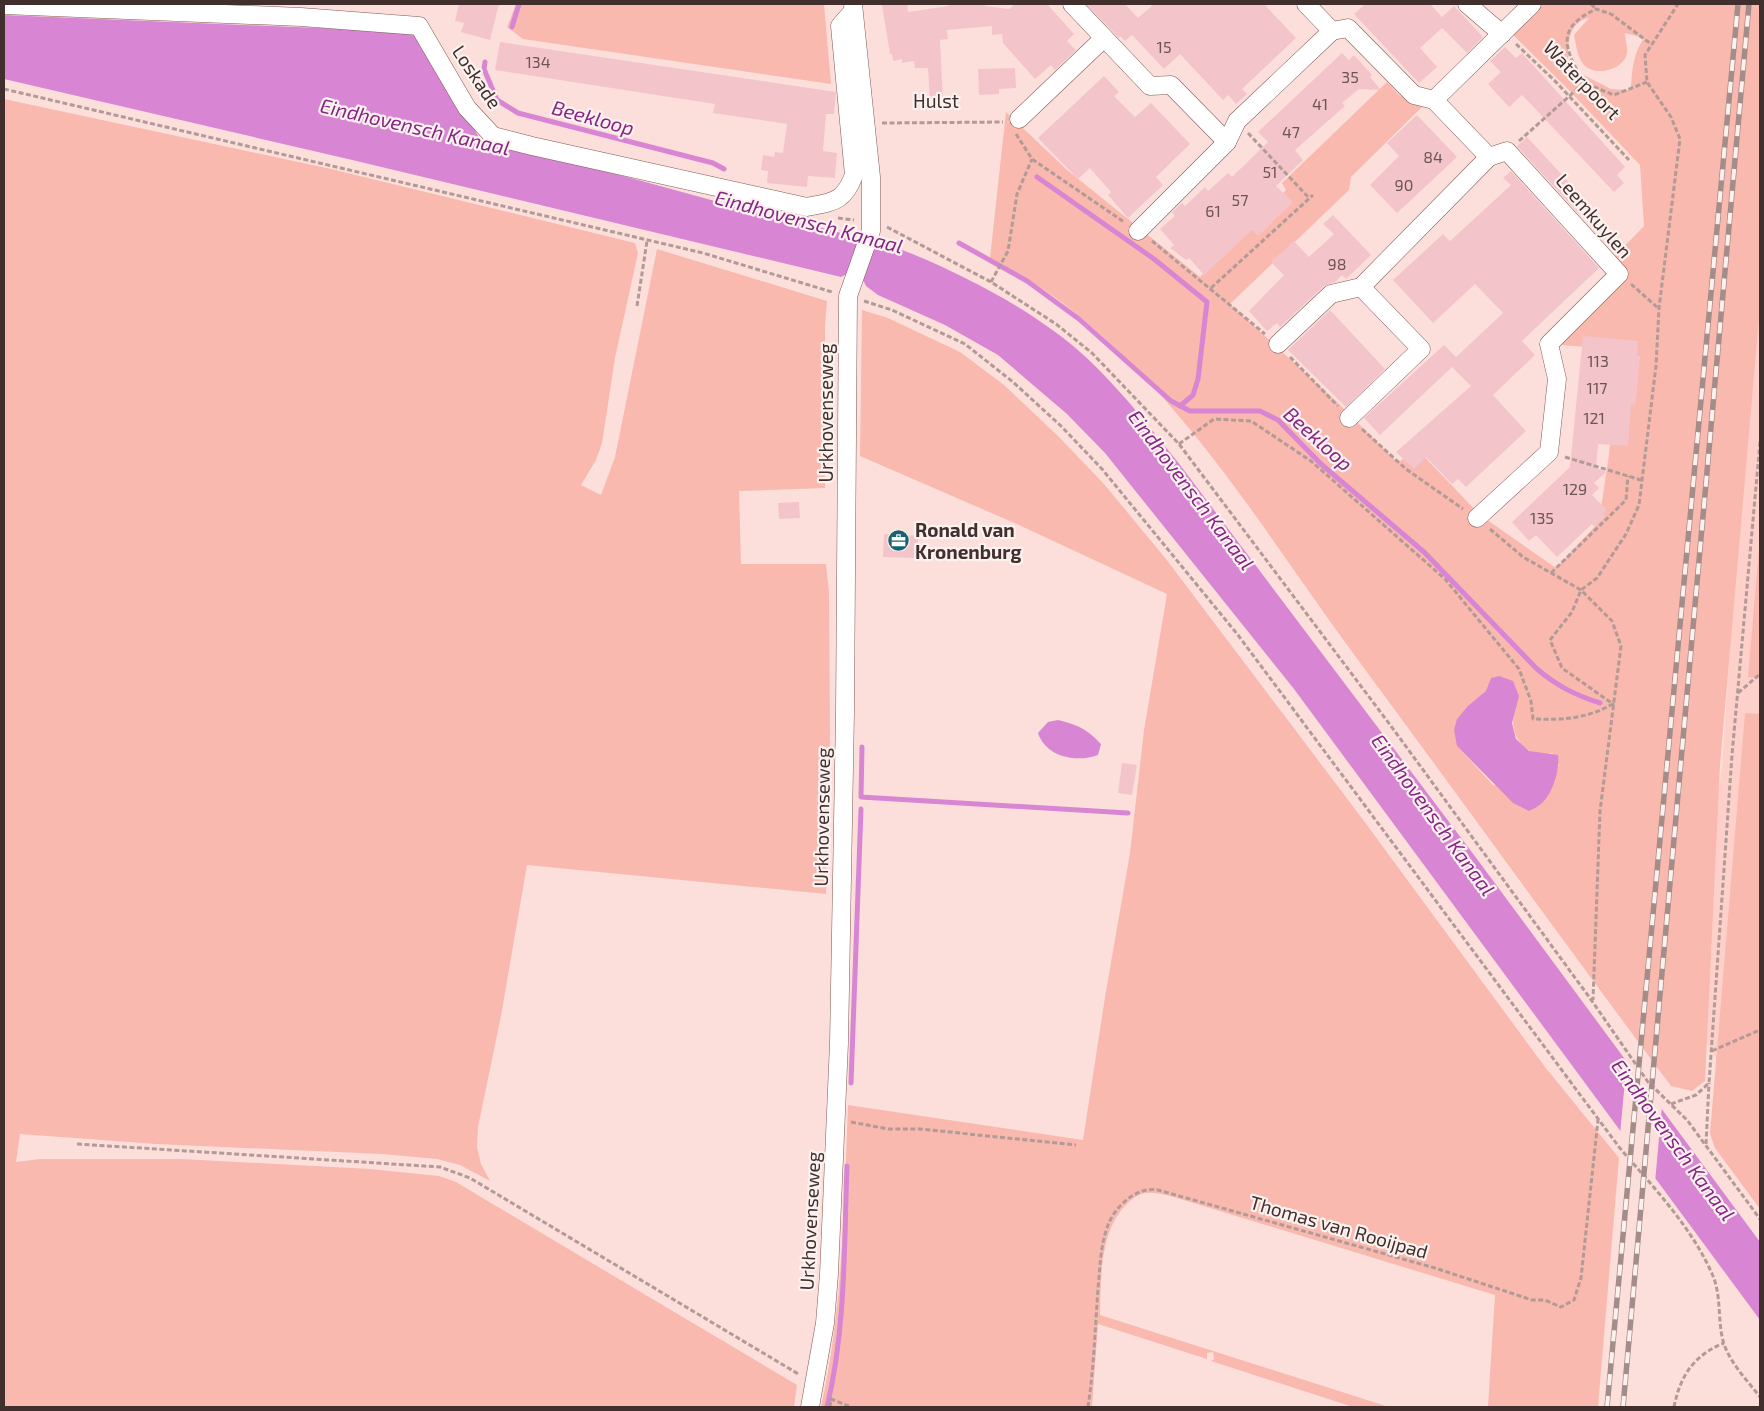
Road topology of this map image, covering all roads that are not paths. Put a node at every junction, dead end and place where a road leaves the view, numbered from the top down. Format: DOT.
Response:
graph roads {
  1 [pos="1072,4"];
  2 [pos="1306,4"];
  3 [pos="1467,4"];
  4 [pos="1532,4"];
  5 [pos="4,5"];
  6 [pos="853,7"];
  7 [pos="1332,31"];
  8 [pos="1502,34"];
  9 [pos="1104,38"];
  10 [pos="1434,100"];
  11 [pos="1013,124"];
  12 [pos="1228,142"];
  13 [pos="1488,157"];
  14 [pos="1138,231"];
  15 [pos="1361,287"];
  16 [pos="1278,344"];
  17 [pos="1350,418"];
  18 [pos="1477,518"];
  19 [pos="810,1407"];
  1 -- 9 [label="street"];
  2 -- 7 [label="street"];
  3 -- 8 [label="street"];
  4 -- 8 [label="street"];
  5 -- 6 [label="street, Loskade"];
  6 -- 19 [label="street, Urkhovenseweg"];
  7 -- 10 [label="street"];
  7 -- 12 [label="street"];
  8 -- 10 [label="street"];
  9 -- 11 [label="street"];
  9 -- 12 [label="street"];
  10 -- 13 [label="street"];
  12 -- 14 [label="street"];
  13 -- 15 [label="street"];
  13 -- 18 [label="street, Leemkuylen"];
  15 -- 16 [label="street"];
  15 -- 17 [label="street"];
}
